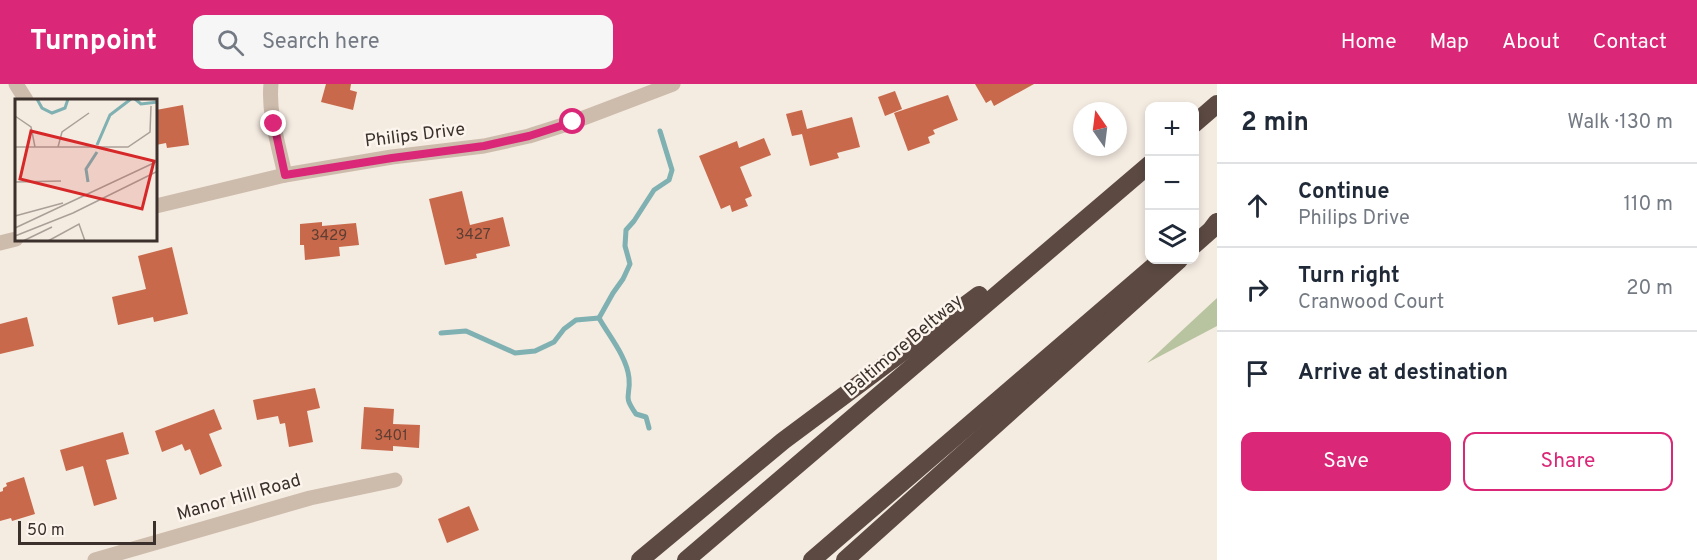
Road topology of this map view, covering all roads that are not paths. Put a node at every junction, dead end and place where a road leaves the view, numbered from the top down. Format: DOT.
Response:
graph roads {
  1 [pos="16,84"];
  2 [pos="271,84"];
  3 [pos="673,84"];
  4 [pos="25,99"];
  5 [pos="1217,104"];
  6 [pos="1199,120"];
  7 [pos="1145,168"];
  8 [pos="285,175"];
  9 [pos="1118,192"];
  10 [pos="158,206"];
  11 [pos="1217,211"];
  12 [pos="1217,222"];
  13 [pos="1199,226"];
  14 [pos="15,239"];
  15 [pos="1199,241"];
  16 [pos="0,243"];
  17 [pos="1156,264"];
  18 [pos="1175,264"];
  19 [pos="395,480"];
  20 [pos="95,560"];
  21 [pos="640,560"];
  22 [pos="686,560"];
  23 [pos="812,560"];
  24 [pos="845,560"];
  1 -- 4 [label="street"];
  2 -- 8 [label="street"];
  3 -- 8 [label="street, Philips Drive"];
  5 -- 6 [label="highway"];
  7 -- 9 [label="highway, Baltimore Beltway"];
  8 -- 10 [label="street, Philips Drive"];
  9 -- 21 [label="highway"];
  9 -- 22 [label="highway, Baltimore Beltway"];
  11 -- 13 [label="highway"];
  12 -- 15 [label="highway"];
  14 -- 16 [label="street"];
  17 -- 23 [label="highway"];
  18 -- 24 [label="highway"];
  19 -- 20 [label="street, Manor Hill Road"];
}
